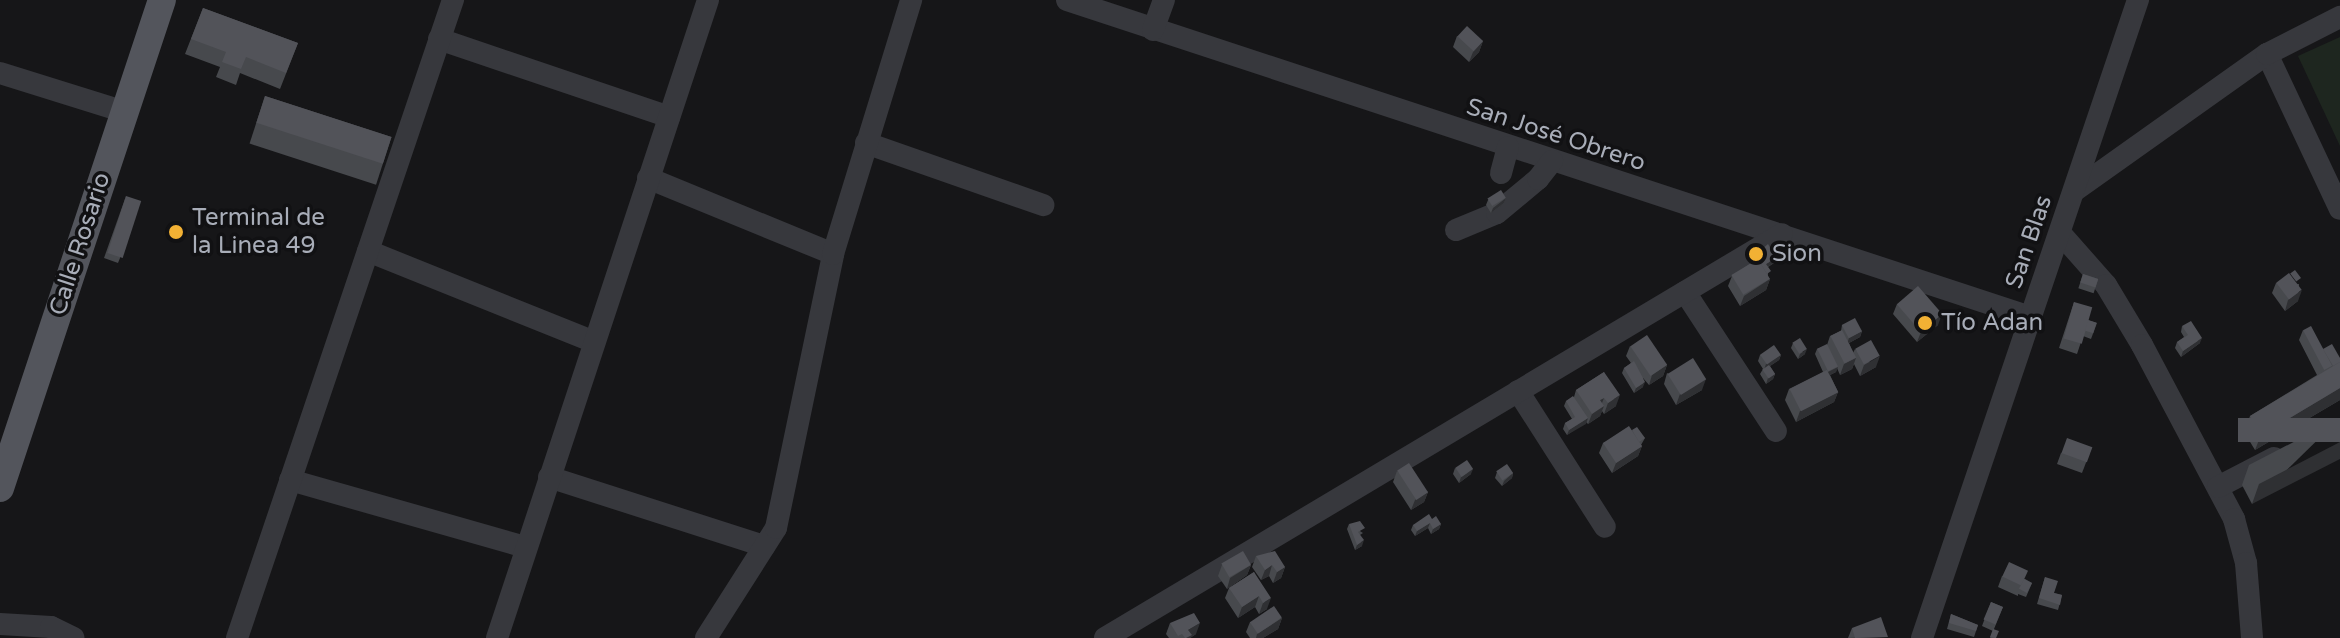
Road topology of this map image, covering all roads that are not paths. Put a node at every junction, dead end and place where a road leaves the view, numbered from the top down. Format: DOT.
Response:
graph roads {
  1 [pos="162,0"];
  2 [pos="453,0"];
  3 [pos="708,0"];
  4 [pos="911,0"];
  5 [pos="1067,0"];
  6 [pos="1164,0"];
  7 [pos="2138,0"];
  8 [pos="2340,17"];
  9 [pos="1153,30"];
  10 [pos="439,39"];
  11 [pos="2267,54"];
  12 [pos="0,73"];
  13 [pos="125,112"];
  14 [pos="669,117"];
  15 [pos="866,143"];
  16 [pos="1508,147"];
  17 [pos="1552,161"];
  18 [pos="1501,173"];
  19 [pos="648,178"];
  20 [pos="2074,191"];
  21 [pos="1043,205"];
  22 [pos="2340,209"];
  23 [pos="1456,230"];
  24 [pos="1782,234"];
  25 [pos="2061,234"];
  26 [pos="368,251"];
  27 [pos="833,254"];
  28 [pos="1685,292"];
  29 [pos="2030,317"];
  30 [pos="594,342"];
  31 [pos="1518,391"];
  32 [pos="1776,431"];
  33 [pos="2298,445"];
  34 [pos="549,477"];
  35 [pos="290,480"];
  36 [pos="2218,487"];
  37 [pos="0,488"];
  38 [pos="1605,527"];
  39 [pos="764,546"];
  40 [pos="525,547"];
  41 [pos="0,624"];
  42 [pos="74,638"];
  43 [pos="237,638"];
  44 [pos="497,638"];
  45 [pos="706,638"];
  46 [pos="1105,638"];
  47 [pos="1922,638"];
  48 [pos="2252,638"];
  1 -- 13 [label="main road, Calle Rosario"];
  2 -- 10 [label="street"];
  3 -- 14 [label="street"];
  4 -- 15 [label="street"];
  5 -- 9 [label="street, San José Obrero"];
  6 -- 9 [label="street"];
  7 -- 20 [label="street, San Blas"];
  8 -- 11 [label="street"];
  9 -- 16 [label="street, San José Obrero"];
  10 -- 14 [label="street"];
  10 -- 26 [label="street"];
  11 -- 20 [label="street"];
  11 -- 22 [label="street"];
  12 -- 13 [label="street"];
  13 -- 37 [label="main road, Calle Rosario"];
  14 -- 19 [label="street"];
  15 -- 21 [label="street"];
  15 -- 27 [label="street"];
  16 -- 17 [label="street, San José Obrero"];
  16 -- 18 [label="street"];
  17 -- 23 [label="street"];
  17 -- 24 [label="street, San José Obrero"];
  19 -- 27 [label="street"];
  19 -- 30 [label="street"];
  20 -- 25 [label="street, San Blas"];
  24 -- 28 [label="street"];
  24 -- 29 [label="street, San José Obrero"];
  25 -- 29 [label="street, San Blas"];
  25 -- 36 [label="street"];
  26 -- 30 [label="street"];
  26 -- 35 [label="street"];
  27 -- 39 [label="street"];
  28 -- 31 [label="street"];
  28 -- 32 [label="street"];
  29 -- 47 [label="street, San Blas"];
  30 -- 34 [label="street"];
  31 -- 38 [label="street"];
  31 -- 46 [label="street"];
  33 -- 36 [label="street"];
  34 -- 39 [label="street"];
  34 -- 40 [label="street"];
  35 -- 40 [label="street"];
  35 -- 43 [label="street"];
  36 -- 48 [label="street"];
  39 -- 45 [label="street"];
  40 -- 44 [label="street"];
  41 -- 42 [label="street"];
}
